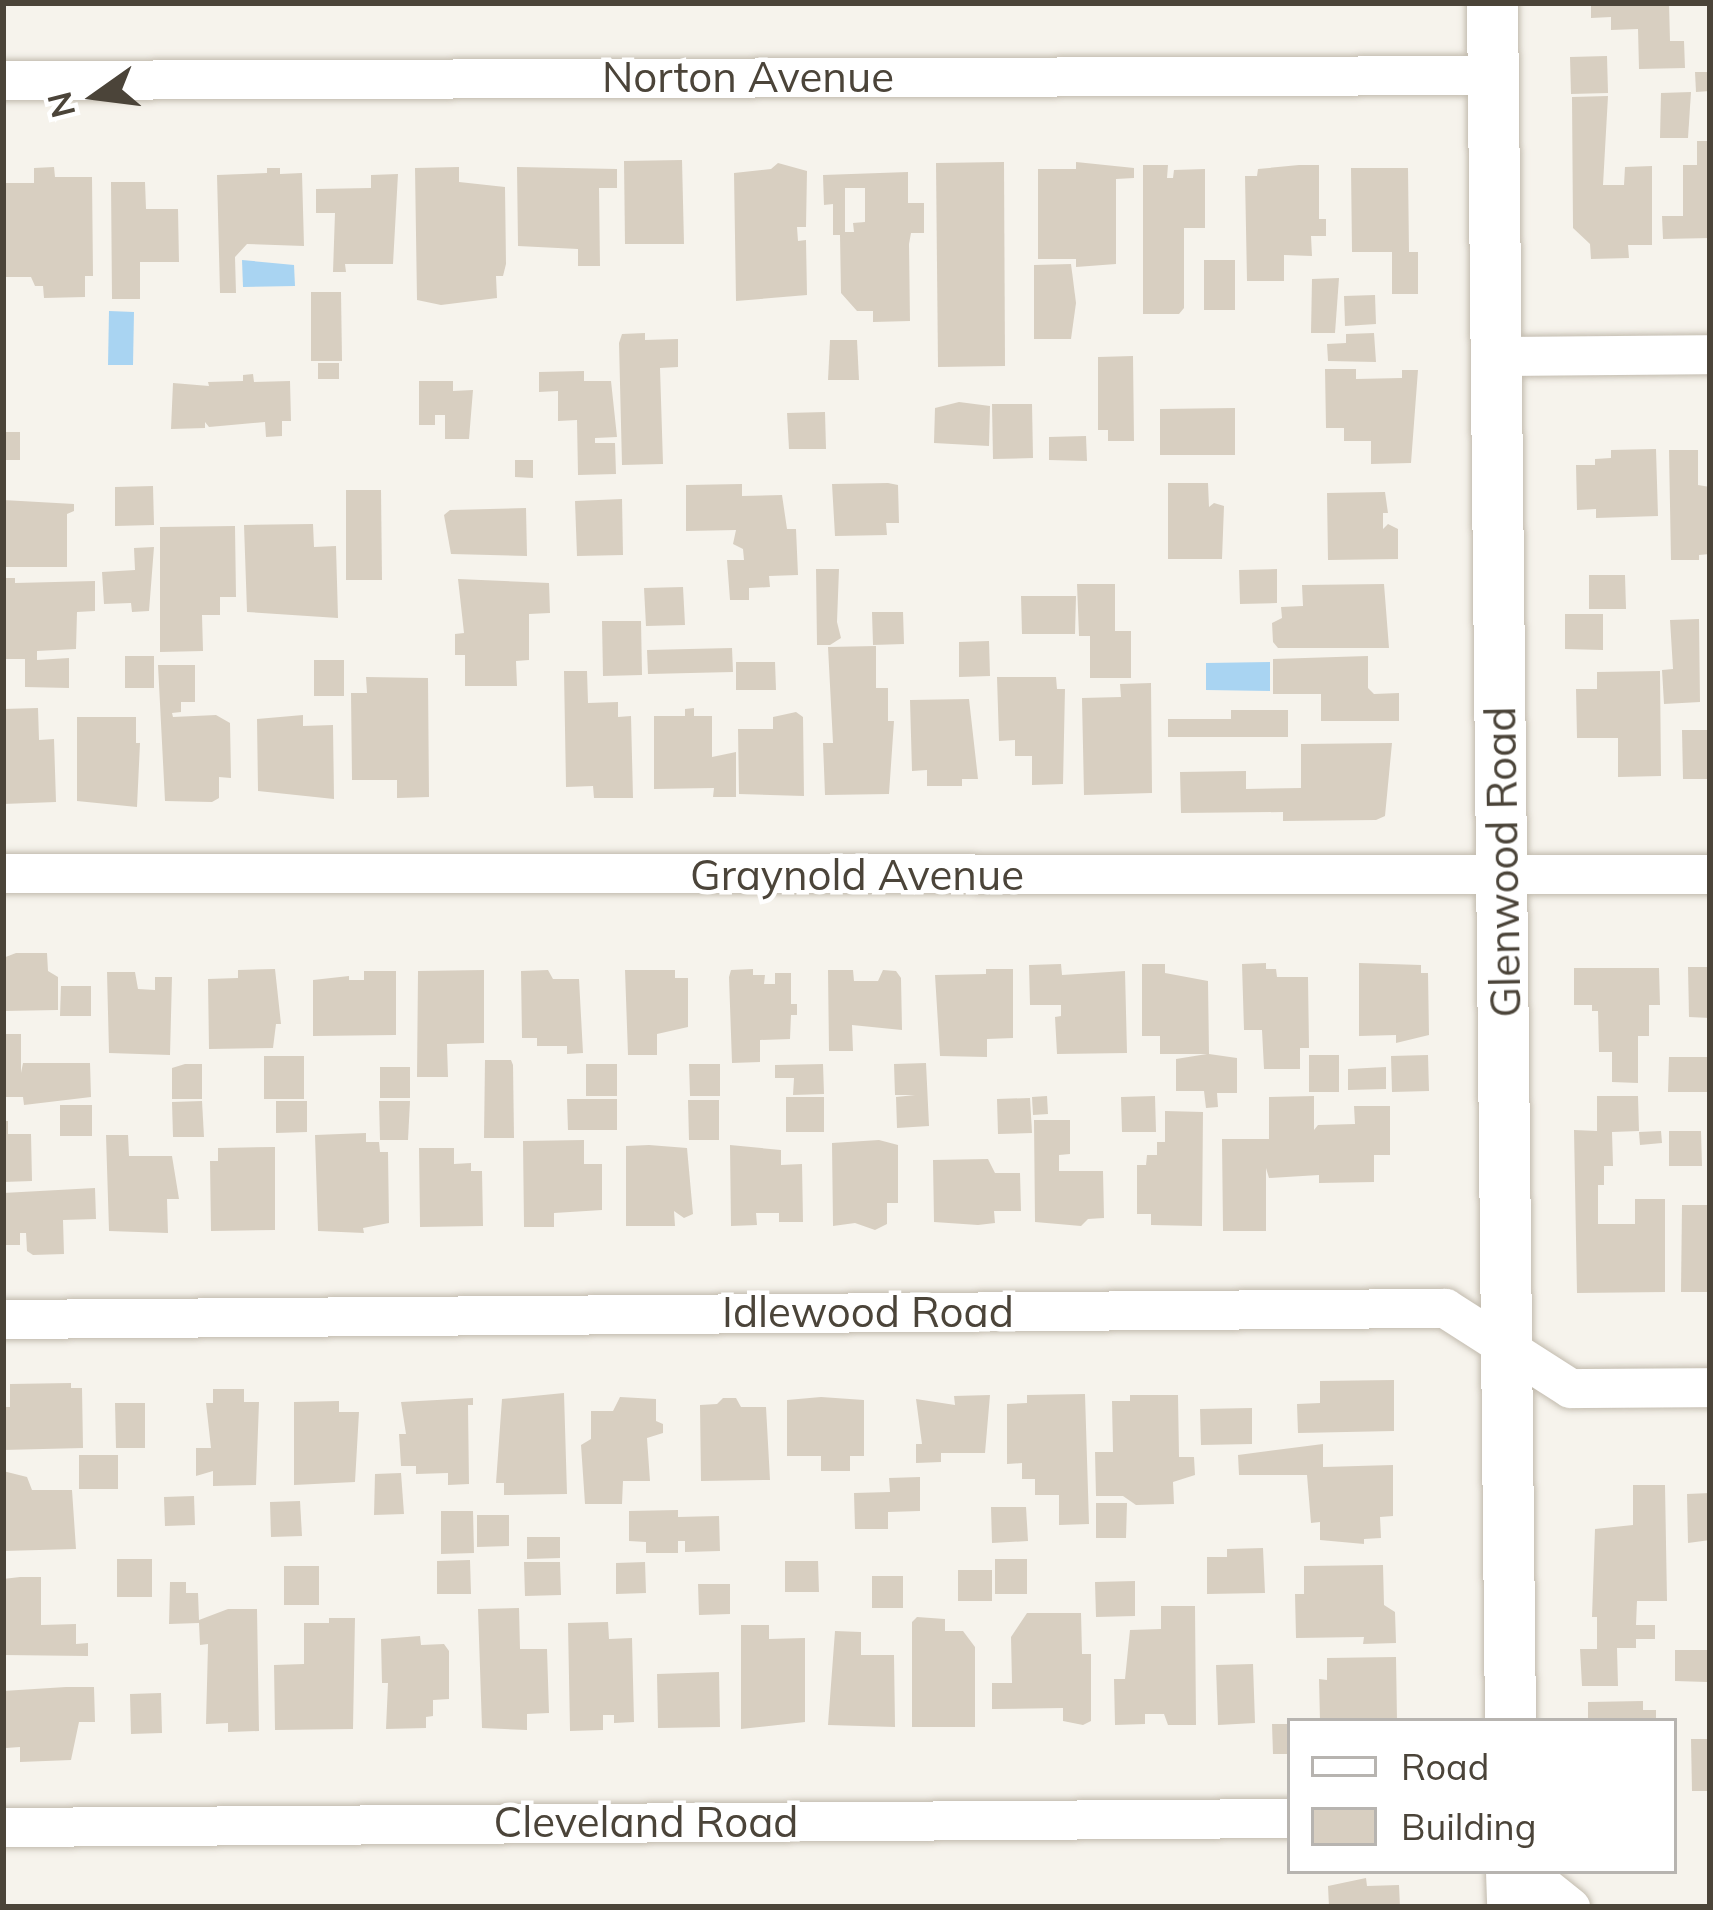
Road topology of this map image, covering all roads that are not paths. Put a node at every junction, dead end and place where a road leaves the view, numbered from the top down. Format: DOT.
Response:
graph roads {
  1 [pos="1492,3"];
  2 [pos="1493,75"];
  3 [pos="3,80"];
  4 [pos="1710,354"];
  5 [pos="1496,356"];
  6 [pos="3,873"];
  7 [pos="1710,874"];
  8 [pos="1503,876"];
  9 [pos="3,1319"];
  10 [pos="1508,1347"];
  11 [pos="1710,1388"];
  12 [pos="1510,1718"];
  13 [pos="1287,1818"];
  14 [pos="3,1827"];
  15 [pos="1511,1874"];
  16 [pos="1529,1874"];
  17 [pos="1512,1907"];
  18 [pos="1570,1907"];
  1 -- 2 [label="street, Glenwood Road"];
  2 -- 3 [label="street, Norton Avenue"];
  2 -- 5 [label="street, Glenwood Road"];
  4 -- 5 [label="street"];
  5 -- 8 [label="street, Glenwood Road"];
  6 -- 8 [label="street, Graynold Avenue"];
  7 -- 8 [label="street, Graynold Avenue"];
  8 -- 10 [label="street, Glenwood Road"];
  9 -- 10 [label="street, Idlewood Road"];
  10 -- 11 [label="street, Idlewood Road"];
  10 -- 12 [label="street, Glenwood Road"];
  13 -- 14 [label="street, Cleveland Road"];
  15 -- 17 [label="street"];
  16 -- 18 [label="street"];
}
